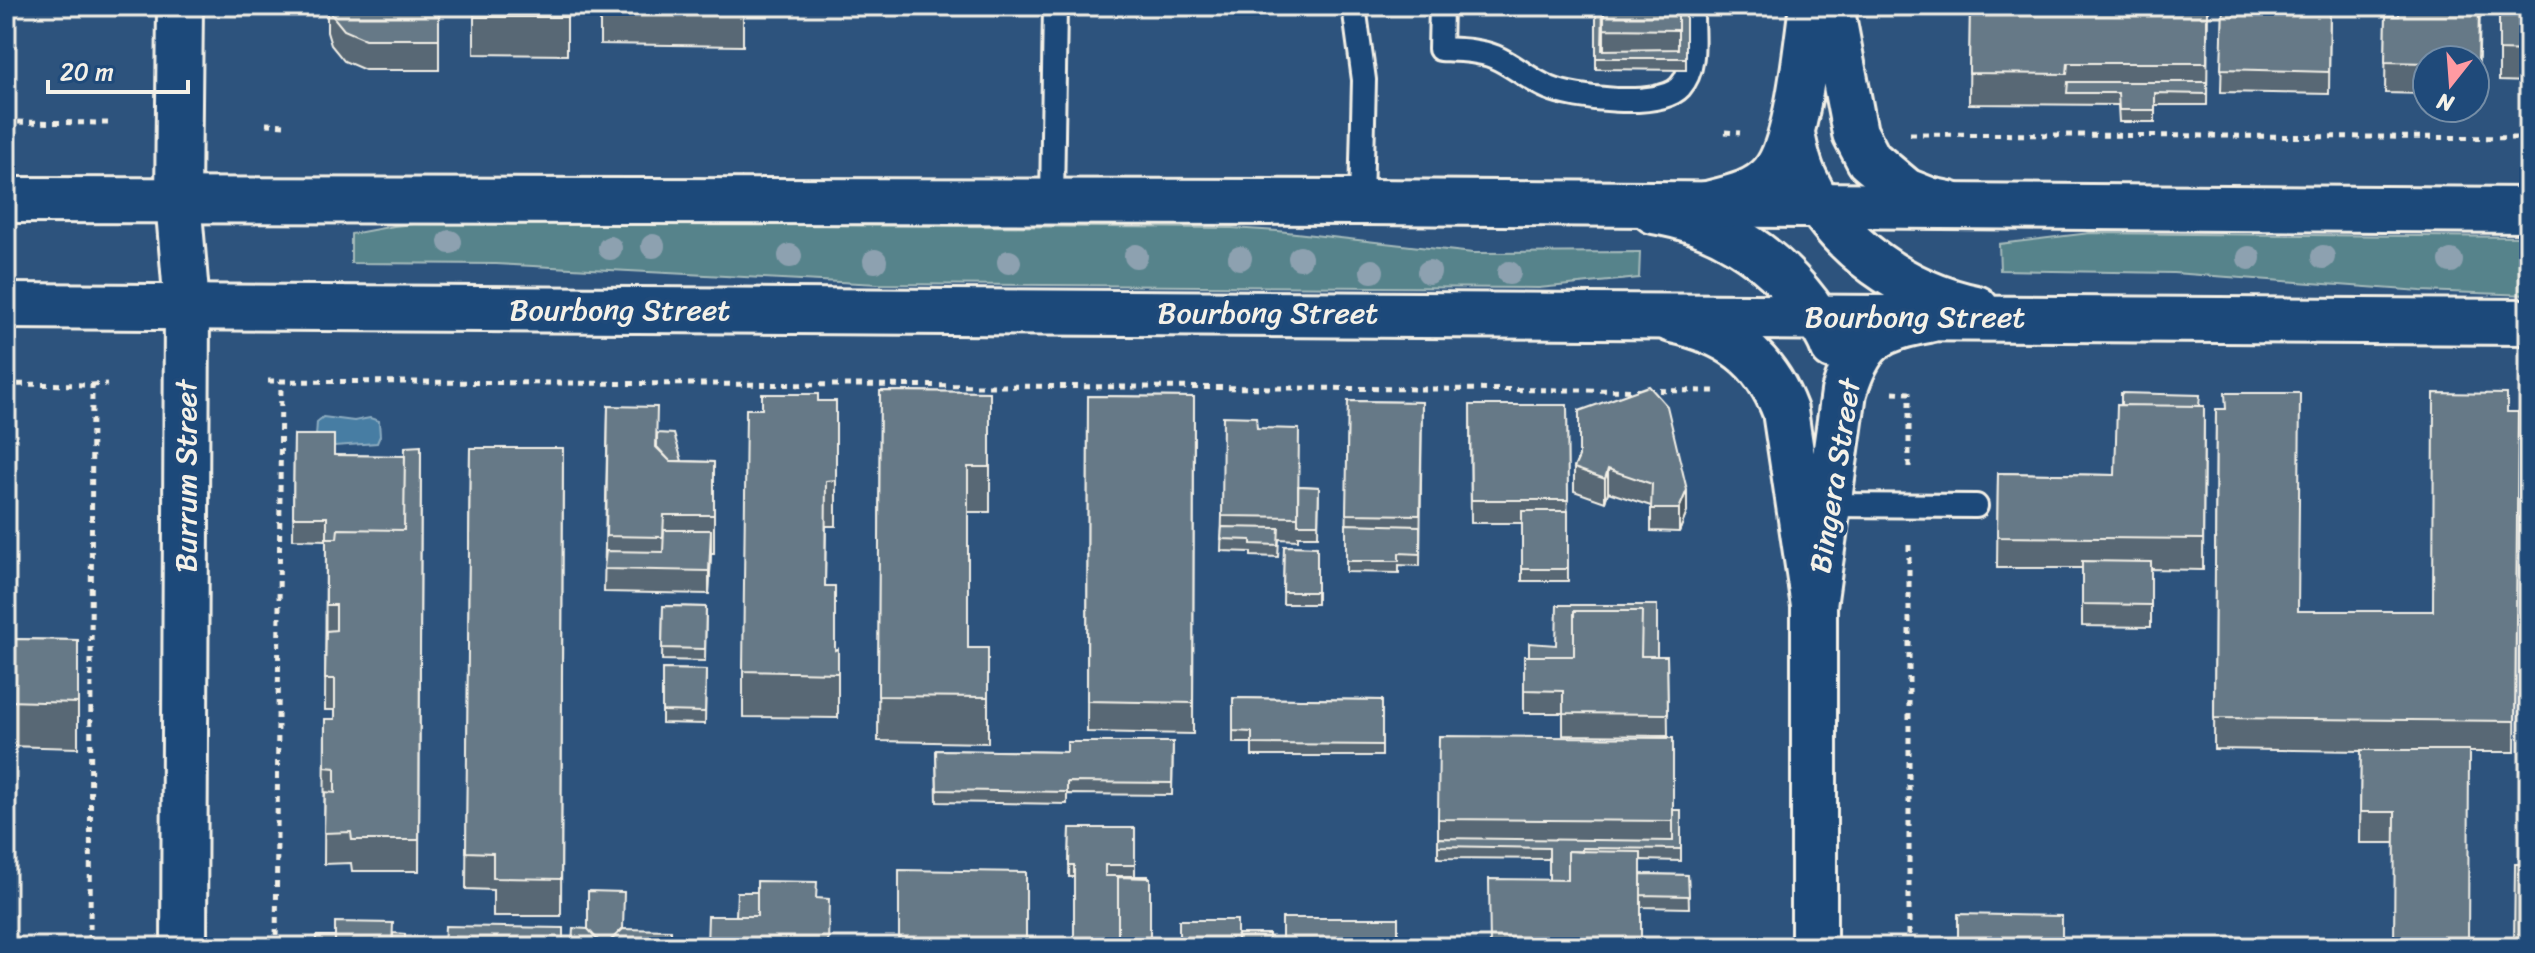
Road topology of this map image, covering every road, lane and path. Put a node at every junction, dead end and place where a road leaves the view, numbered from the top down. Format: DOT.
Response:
graph roads {
  1 [pos="180,6"];
  2 [pos="1055,6"];
  3 [pos="1354,6"];
  4 [pos="1441,6"];
  5 [pos="1812,6"];
  6 [pos="1831,6"];
  7 [pos="1692,15"];
  8 [pos="6,122"];
  9 [pos="108,123"];
  10 [pos="266,124"];
  11 [pos="286,125"];
  12 [pos="1725,132"];
  13 [pos="1740,133"];
  14 [pos="1792,133"];
  15 [pos="1910,134"];
  16 [pos="2529,138"];
  17 [pos="6,200"];
  18 [pos="178,200"];
  19 [pos="1052,201"];
  20 [pos="1361,202"];
  21 [pos="1617,205"];
  22 [pos="1697,206"];
  23 [pos="1822,207"];
  24 [pos="1966,207"];
  25 [pos="2529,210"];
  26 [pos="6,306"];
  27 [pos="187,306"];
  28 [pos="1650,316"];
  29 [pos="1816,317"];
  30 [pos="1950,317"];
  31 [pos="2029,318"];
  32 [pos="2529,322"];
  33 [pos="268,381"];
  34 [pos="281,381"];
  35 [pos="6,384"];
  36 [pos="107,384"];
  37 [pos="92,385"];
  38 [pos="1723,391"];
  39 [pos="1844,392"];
  40 [pos="1888,392"];
  41 [pos="1828,505"];
  42 [pos="1909,505"];
  43 [pos="1976,506"];
  44 [pos="1814,606"];
  45 [pos="90,947"];
  46 [pos="184,947"];
  47 [pos="276,947"];
  48 [pos="1814,947"];
  49 [pos="1909,947"];
  1 -- 18 [label="main road, Burrum Street"];
  2 -- 19 [label="lane"];
  3 -- 20 [label="lane"];
  4 -- 7 [label="lane"];
  5 -- 14 [label="main road"];
  6 -- 24 [label="main road"];
  8 -- 9 [label="path"];
  10 -- 11 [label="path"];
  12 -- 13 [label="path"];
  14 -- 22 [label="main road"];
  14 -- 23 [label="main road"];
  15 -- 16 [label="path"];
  17 -- 18 [label="main road"];
  18 -- 19 [label="main road"];
  18 -- 27 [label="main road, Burrum Street"];
  19 -- 20 [label="main road"];
  20 -- 21 [label="main road"];
  21 -- 22 [label="main road"];
  21 -- 29 [label="main road"];
  22 -- 23 [label="main road"];
  23 -- 24 [label="main road"];
  23 -- 31 [label="main road"];
  24 -- 25 [label="main road"];
  26 -- 27 [label="main road, Bourbong Street"];
  27 -- 28 [label="main road, Bourbong Street"];
  27 -- 46 [label="main road, Burrum Street"];
  28 -- 29 [label="main road, Bourbong Street"];
  28 -- 44 [label="main road, Bingera Street"];
  29 -- 30 [label="main road, Bourbong Street"];
  29 -- 39 [label="main road"];
  30 -- 31 [label="main road, Bourbong Street"];
  30 -- 39 [label="main road, Bingera Street"];
  31 -- 32 [label="main road, Bourbong Street"];
  33 -- 34 [label="path"];
  34 -- 38 [label="path"];
  34 -- 47 [label="path"];
  35 -- 37 [label="path"];
  36 -- 37 [label="path"];
  37 -- 45 [label="path"];
  39 -- 41 [label="main road, Bingera Street"];
  40 -- 42 [label="path"];
  41 -- 42 [label="lane"];
  41 -- 44 [label="main road, Bingera Street"];
  42 -- 43 [label="lane"];
  42 -- 49 [label="path"];
  44 -- 48 [label="main road, Bingera Street"];
}
